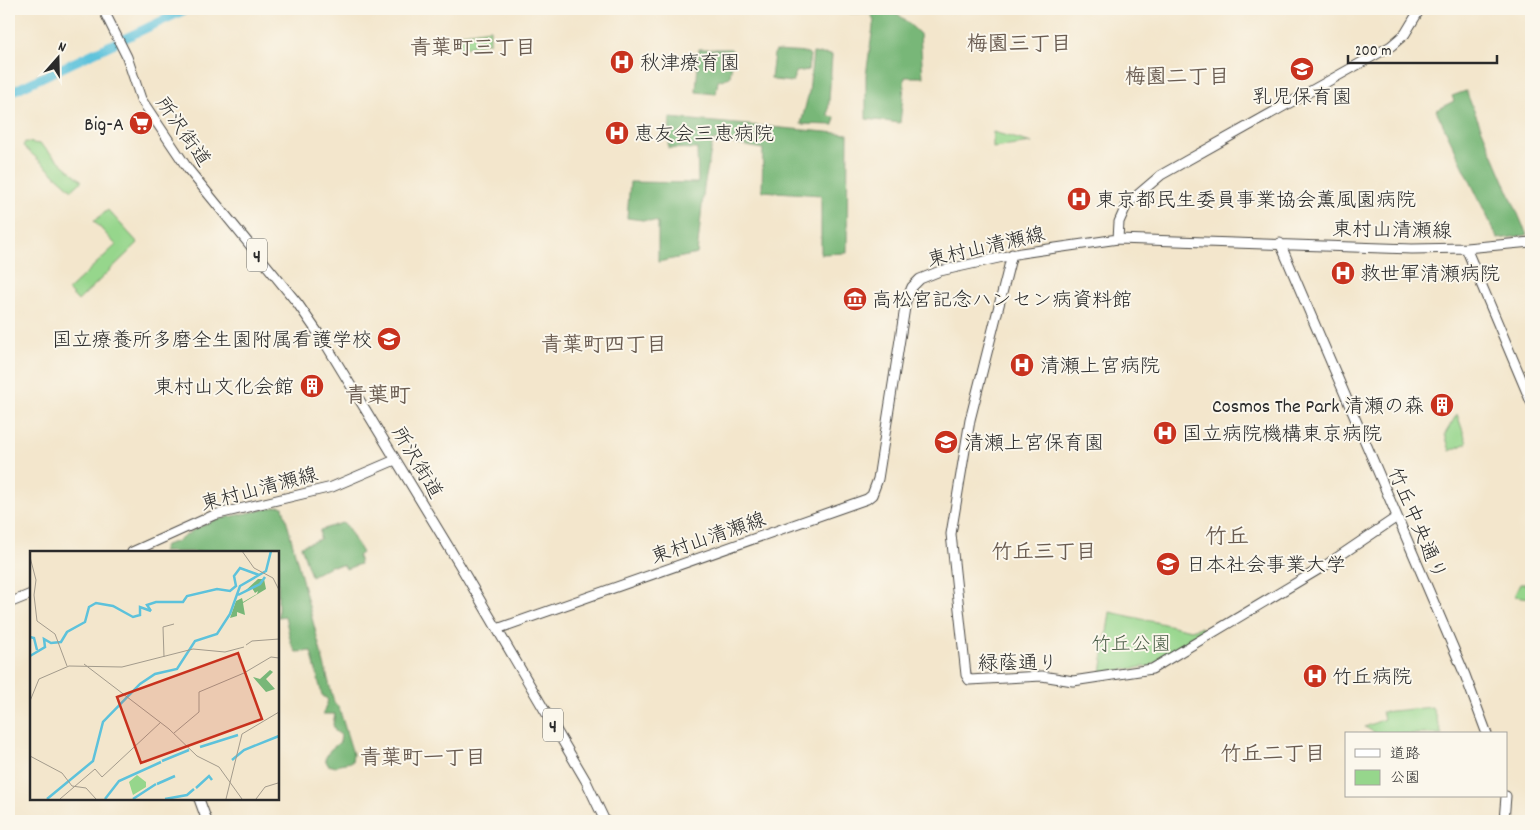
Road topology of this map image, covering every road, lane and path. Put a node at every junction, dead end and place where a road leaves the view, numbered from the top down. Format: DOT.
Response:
graph roads {
  1 [pos="103,9"];
  2 [pos="1420,9"];
  3 [pos="1118,239"];
  4 [pos="1531,242"];
  5 [pos="1280,243"];
  6 [pos="1466,248"];
  7 [pos="1012,254"];
  8 [pos="1531,402"];
  9 [pos="395,460"];
  10 [pos="1397,517"];
  11 [pos="134,551"];
  12 [pos="30,594"];
  13 [pos="9,603"];
  14 [pos="497,630"];
  15 [pos="1486,732"];
  16 [pos="1506,798"];
  17 [pos="199,800"];
  18 [pos="207,821"];
  19 [pos="606,821"];
  20 [pos="1504,821"];
  1 -- 9 [label="main road, 所沢街道 / 4"];
  2 -- 3 [label="main road"];
  3 -- 5 [label="main road, 東村山清瀬線"];
  3 -- 7 [label="main road, 東村山清瀬線"];
  4 -- 6 [label="main road, 東村山清瀬線"];
  5 -- 6 [label="main road, 東村山清瀬線"];
  5 -- 10 [label="main road, 竹丘中央通り"];
  6 -- 8 [label="main road"];
  7 -- 10 [label="main road, 緑蔭通り"];
  7 -- 14 [label="main road, 東村山清瀬線"];
  9 -- 11 [label="main road, 東村山清瀬線"];
  9 -- 14 [label="main road, 所沢街道 / 4"];
  10 -- 15 [label="main road, 竹丘中央通り"];
  12 -- 13 [label="main road"];
  14 -- 19 [label="main road, 所沢街道 / 4"];
  16 -- 20 [label="main road"];
  17 -- 18 [label="main road"];
}
